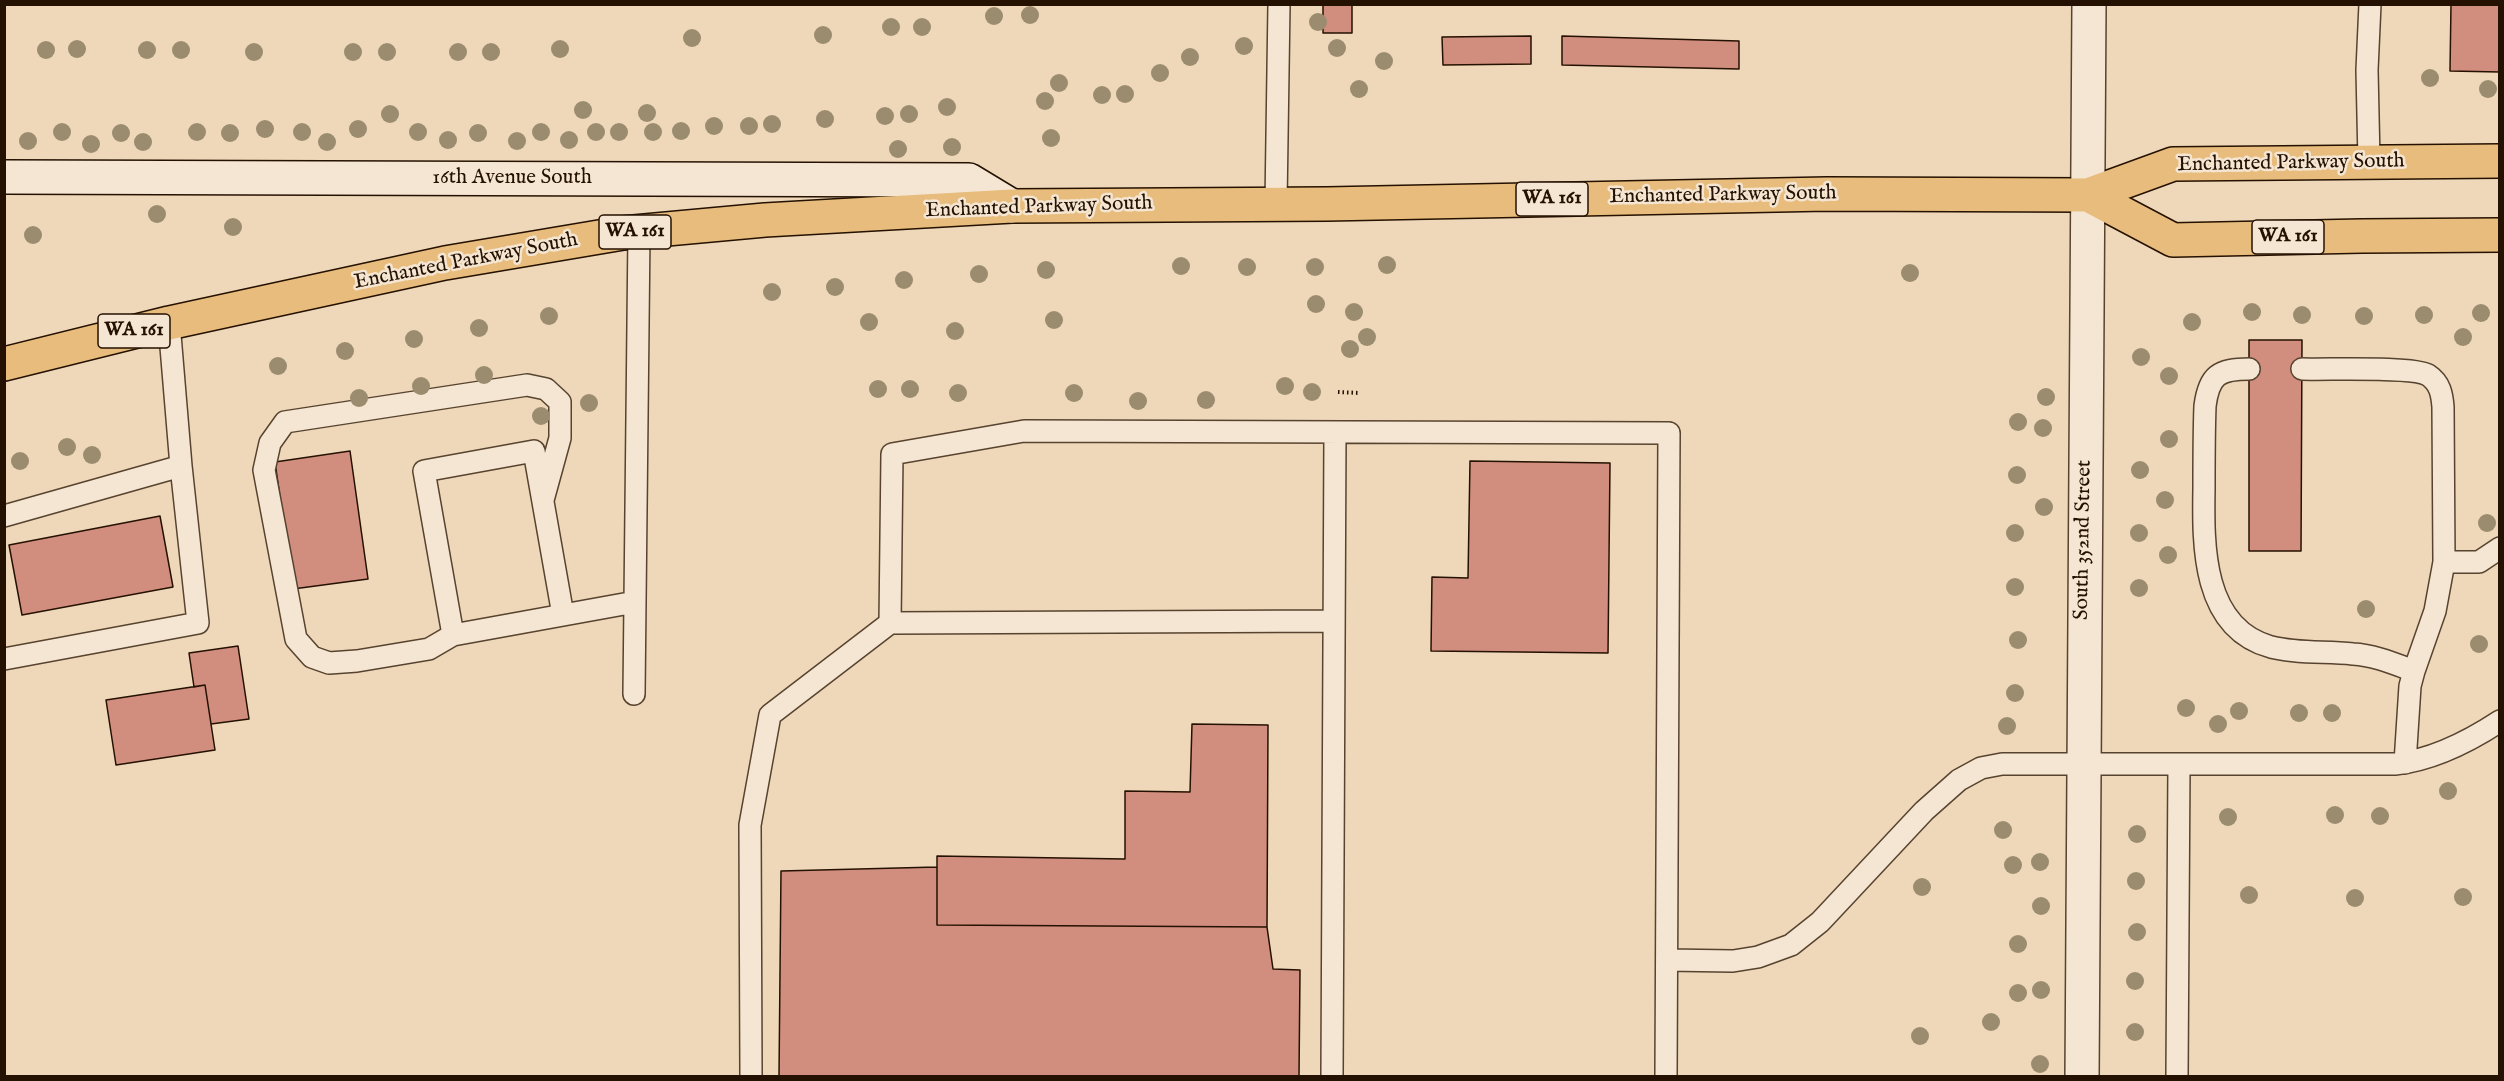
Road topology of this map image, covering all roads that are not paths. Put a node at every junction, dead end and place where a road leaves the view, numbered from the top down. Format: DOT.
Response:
graph roads {
  1 [pos="1279,4"];
  2 [pos="2089,4"];
  3 [pos="2370,4"];
  4 [pos="2369,161"];
  5 [pos="2499,161"];
  6 [pos="4,177"];
  7 [pos="2088,195"];
  8 [pos="1276,203"];
  9 [pos="1012,206"];
  10 [pos="639,232"];
  11 [pos="2499,235"];
  12 [pos="169,323"];
  13 [pos="4,364"];
  14 [pos="2249,369"];
  15 [pos="2302,369"];
  16 [pos="1335,432"];
  17 [pos="181,466"];
  18 [pos="543,500"];
  19 [pos="4,516"];
  20 [pos="2499,548"];
  21 [pos="2444,562"];
  22 [pos="635,602"];
  23 [pos="563,615"];
  24 [pos="1334,621"];
  25 [pos="890,623"];
  26 [pos="453,635"];
  27 [pos="4,659"];
  28 [pos="2414,671"];
  29 [pos="633,694"];
  30 [pos="2499,721"];
  31 [pos="2405,763"];
  32 [pos="2082,764"];
  33 [pos="2179,764"];
  34 [pos="1667,960"];
  35 [pos="751,1077"];
  36 [pos="1332,1077"];
  37 [pos="1666,1077"];
  38 [pos="2082,1077"];
  39 [pos="2176,1077"];
  1 -- 8 [label="lane"];
  2 -- 7 [label="street, South 352nd Street"];
  3 -- 4 [label="lane"];
  4 -- 5 [label="main road, Enchanted Parkway South / WA 161"];
  4 -- 7 [label="main road, Enchanted Parkway South / WA 161"];
  6 -- 9 [label="street, 16th Avenue South"];
  7 -- 8 [label="main road, Enchanted Parkway South / WA 161"];
  7 -- 11 [label="main road, Enchanted Parkway South / WA 161"];
  7 -- 32 [label="street, South 352nd Street"];
  8 -- 9 [label="main road, Enchanted Parkway South / WA 161"];
  9 -- 10 [label="main road, Enchanted Parkway South / WA 161"];
  10 -- 12 [label="main road, Enchanted Parkway South / WA 161"];
  10 -- 22 [label="lane"];
  12 -- 13 [label="main road, Enchanted Parkway South / WA 161"];
  12 -- 17 [label="lane"];
  14 -- 28 [label="lane"];
  15 -- 21 [label="lane"];
  16 -- 24 [label="lane"];
  16 -- 25 [label="lane"];
  16 -- 34 [label="lane"];
  17 -- 19 [label="lane"];
  17 -- 27 [label="lane"];
  18 -- 23 [label="lane"];
  18 -- 26 [label="lane"];
  18 -- 26 [label="lane"];
  20 -- 21 [label="lane"];
  21 -- 28 [label="lane"];
  22 -- 23 [label="lane"];
  22 -- 29 [label="lane"];
  23 -- 26 [label="lane"];
  24 -- 25 [label="lane"];
  24 -- 36 [label="lane"];
  25 -- 35 [label="lane"];
  28 -- 31 [label="lane"];
  30 -- 31 [label="lane"];
  31 -- 33 [label="lane"];
  32 -- 33 [label="lane"];
  32 -- 34 [label="lane"];
  32 -- 38 [label="street, South 352nd Street"];
  33 -- 39 [label="lane"];
  34 -- 37 [label="lane"];
}
